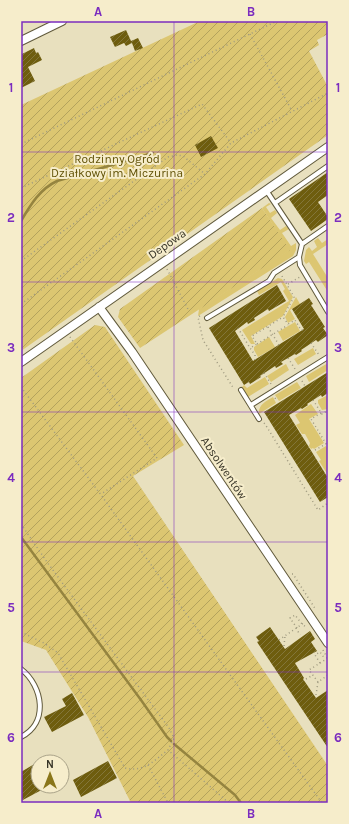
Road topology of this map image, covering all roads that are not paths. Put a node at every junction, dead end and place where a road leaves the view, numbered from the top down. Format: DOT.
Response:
graph roads {
  1 [pos="62,21"];
  2 [pos="21,41"];
  3 [pos="328,147"];
  4 [pos="328,166"];
  5 [pos="266,190"];
  6 [pos="275,203"];
  7 [pos="328,226"];
  8 [pos="302,244"];
  9 [pos="299,257"];
  10 [pos="99,307"];
  11 [pos="328,312"];
  12 [pos="207,318"];
  13 [pos="328,357"];
  14 [pos="21,362"];
  15 [pos="241,390"];
  16 [pos="251,406"];
  17 [pos="259,419"];
  18 [pos="328,643"];
  19 [pos="21,669"];
  20 [pos="21,738"];
  1 -- 2 [label="street"];
  3 -- 5 [label="street, Depowa"];
  4 -- 6 [label="lane"];
  5 -- 6 [label="lane"];
  5 -- 10 [label="street, Depowa"];
  6 -- 8 [label="lane"];
  7 -- 8 [label="lane"];
  8 -- 9 [label="lane"];
  9 -- 11 [label="lane"];
  9 -- 12 [label="lane"];
  10 -- 14 [label="street, Depowa"];
  10 -- 18 [label="street, Absolwentów"];
  13 -- 16 [label="lane"];
  15 -- 16 [label="lane"];
  16 -- 17 [label="lane"];
  19 -- 20 [label="lane"];
}
